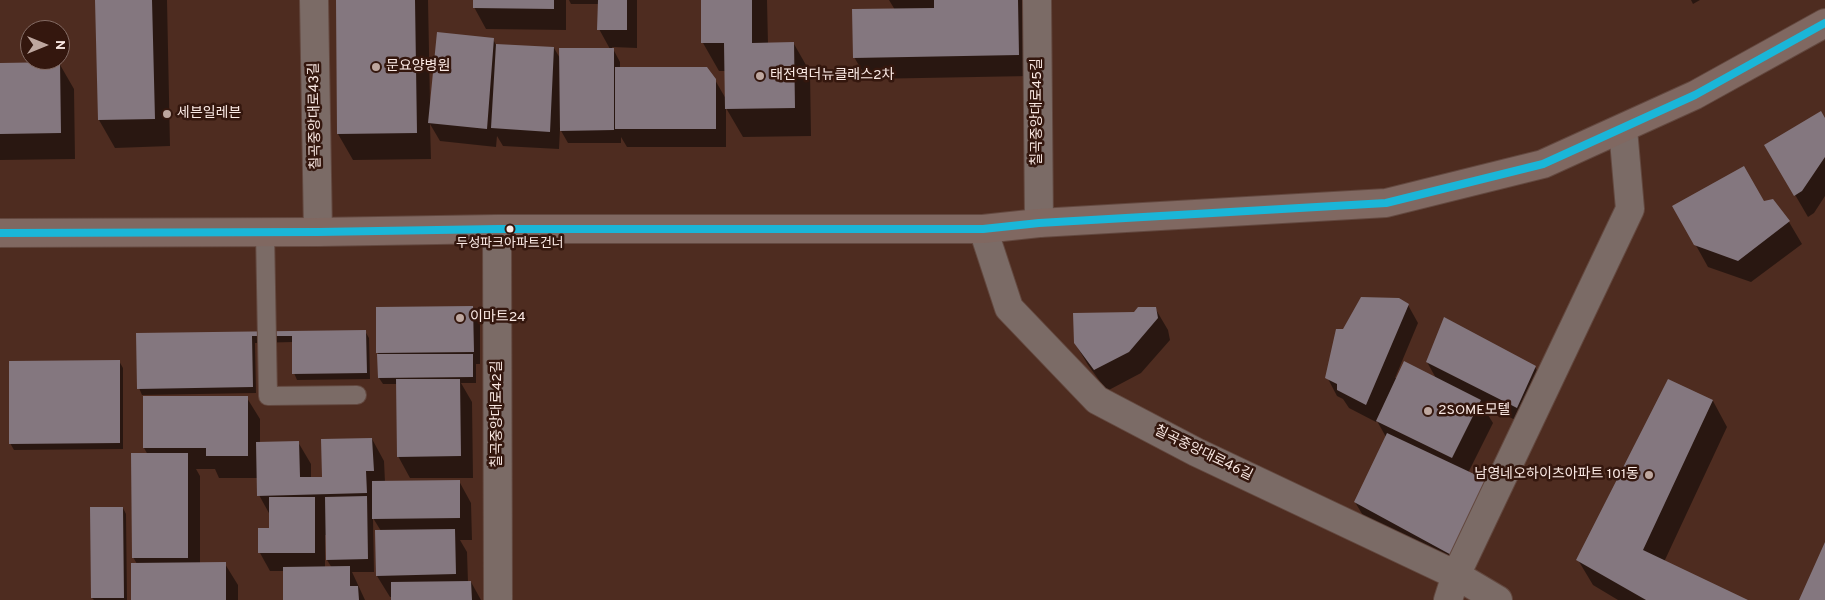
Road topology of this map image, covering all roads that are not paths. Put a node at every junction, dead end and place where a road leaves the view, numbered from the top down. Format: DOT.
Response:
graph roads {
  1 [pos="314,0"];
  2 [pos="1037,0"];
  3 [pos="1825,22"];
  4 [pos="1622,128"];
  5 [pos="1039,223"];
  6 [pos="497,229"];
  7 [pos="983,229"];
  8 [pos="265,232"];
  9 [pos="318,232"];
  10 [pos="0,233"];
  11 [pos="357,395"];
  12 [pos="1452,588"];
  13 [pos="498,600"];
  14 [pos="1498,600"];
  1 -- 9 [label="street, 칠곡중앙대로43길"];
  2 -- 5 [label="street, 칠곡중앙대로45길"];
  3 -- 4 [label="main road"];
  4 -- 5 [label="main road"];
  4 -- 12 [label="street"];
  5 -- 7 [label="main road"];
  6 -- 7 [label="main road"];
  6 -- 9 [label="main road"];
  6 -- 13 [label="street, 칠곡중앙대로42길"];
  7 -- 12 [label="street, 칠곡중앙대로46길"];
  8 -- 9 [label="main road"];
  8 -- 10 [label="main road"];
  8 -- 11 [label="lane"];
  12 -- 14 [label="street, 칠곡중앙대로46길"];
}
